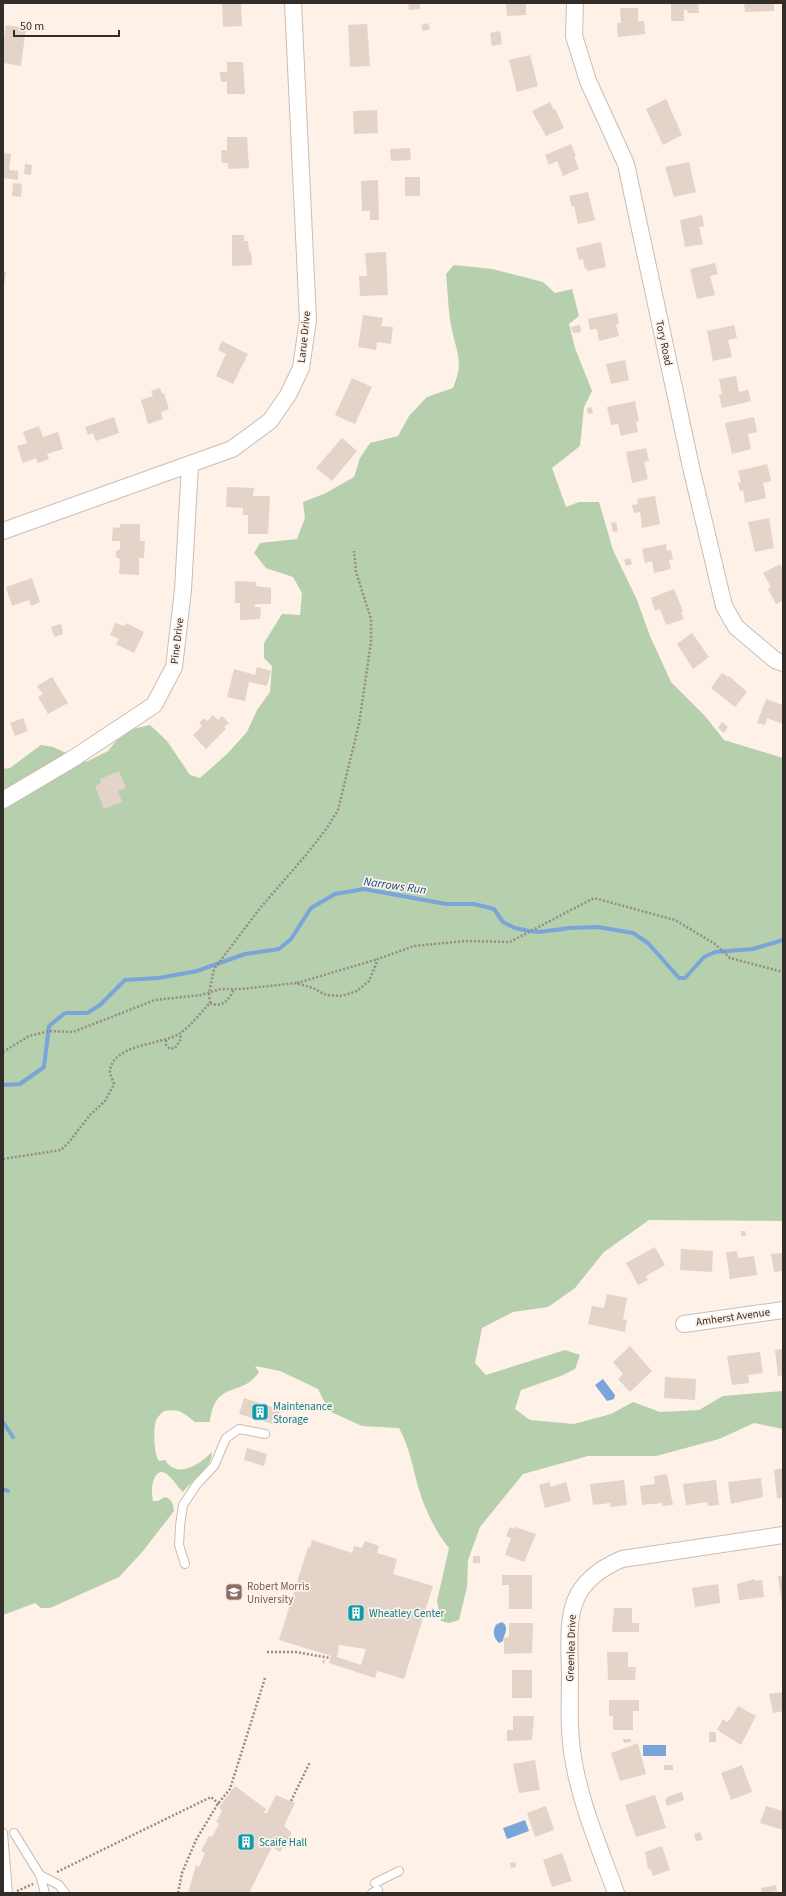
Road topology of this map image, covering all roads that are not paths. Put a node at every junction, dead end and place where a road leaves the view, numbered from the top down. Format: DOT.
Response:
graph roads {
  1 [pos="293,3"];
  2 [pos="575,3"];
  3 [pos="190,465"];
  4 [pos="3,532"];
  5 [pos="783,663"];
  6 [pos="3,800"];
  7 [pos="783,1310"];
  8 [pos="684,1324"];
  9 [pos="265,1434"];
  10 [pos="783,1535"];
  11 [pos="185,1564"];
  12 [pos="3,1833"];
  13 [pos="14,1833"];
  14 [pos="399,1871"];
  15 [pos="42,1877"];
  16 [pos="375,1889"];
  17 [pos="8,1893"];
  18 [pos="45,1893"];
  19 [pos="65,1893"];
  20 [pos="616,1893"];
  1 -- 3 [label="street, Larue Drive"];
  2 -- 5 [label="street, Tory Road"];
  3 -- 4 [label="street, Larue Drive"];
  3 -- 6 [label="street, Pine Drive"];
  7 -- 8 [label="street, Amherst Avenue"];
  9 -- 11 [label="lane"];
  10 -- 20 [label="street, Greenlea Drive"];
  12 -- 17 [label="lane"];
  13 -- 15 [label="lane"];
  14 -- 16 [label="lane"];
  15 -- 18 [label="lane"];
  15 -- 19 [label="lane"];
}
